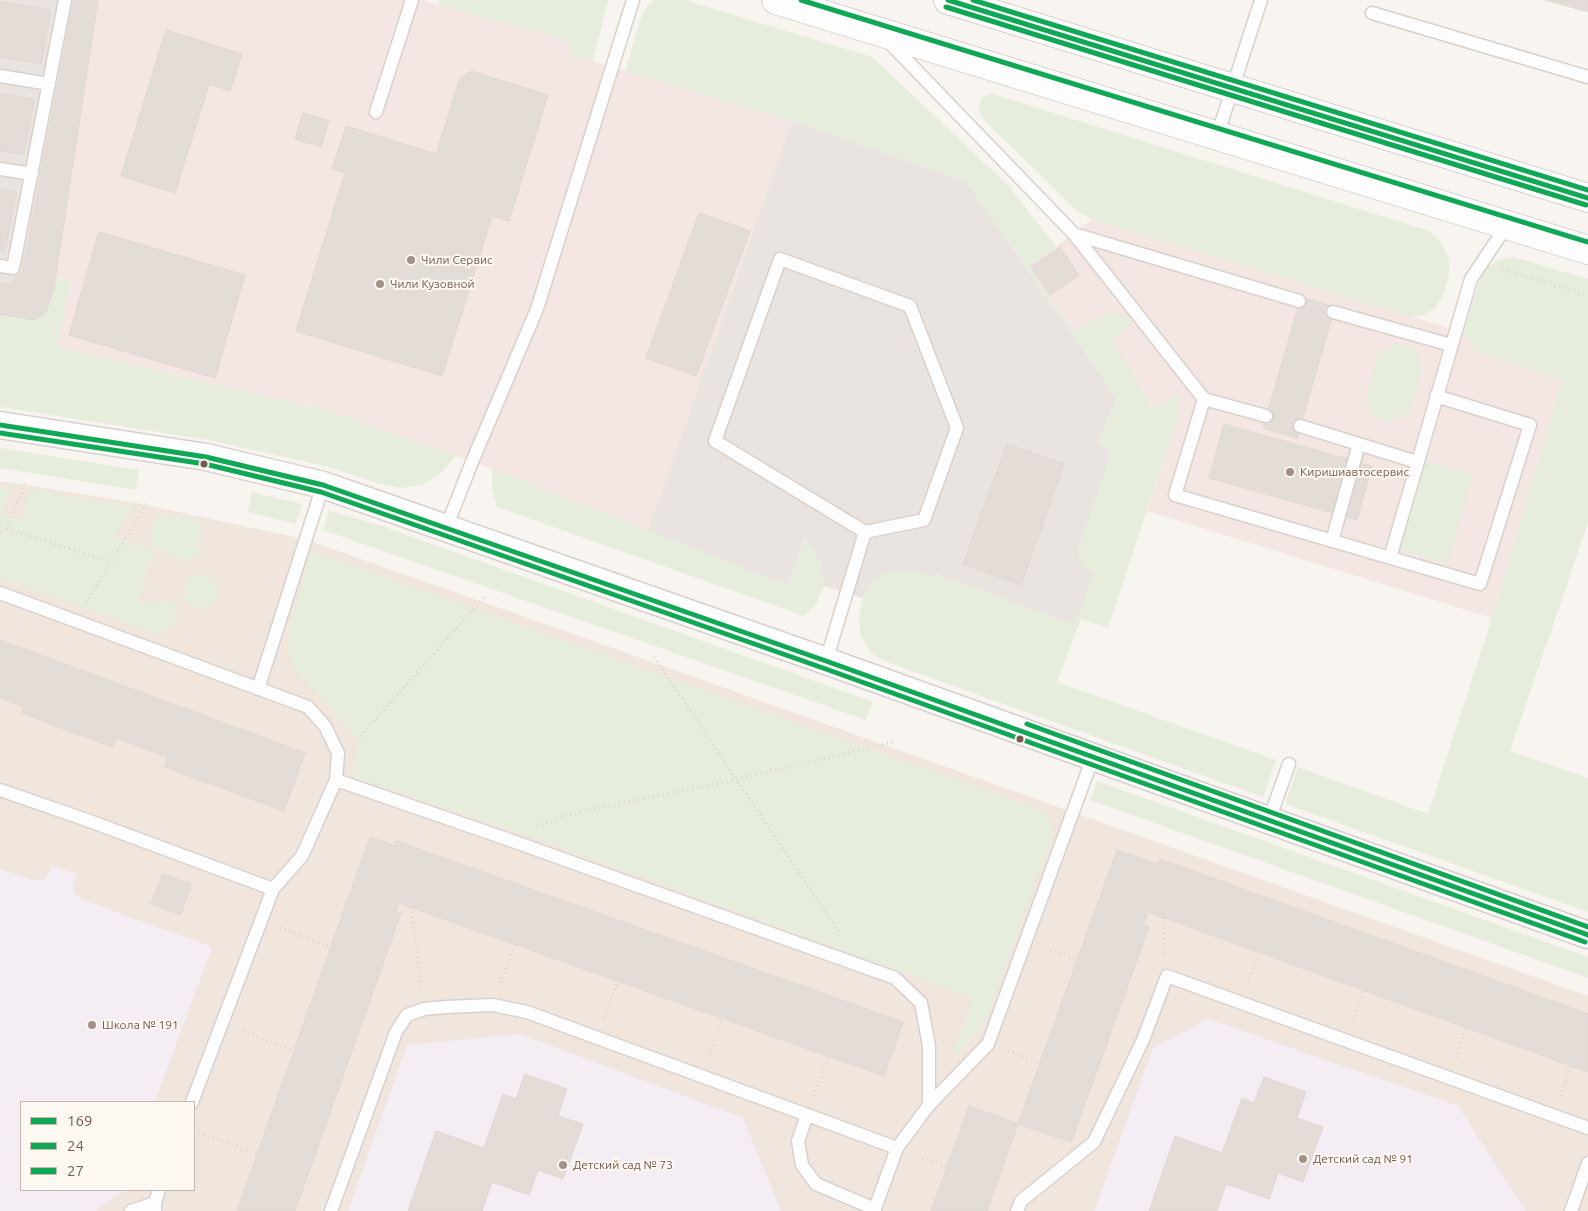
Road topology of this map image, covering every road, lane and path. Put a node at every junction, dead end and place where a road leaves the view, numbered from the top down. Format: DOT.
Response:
graph roads {
  1 [pos="65,0"];
  2 [pos="412,0"];
  3 [pos="632,0"];
  4 [pos="776,0"];
  5 [pos="948,0"];
  6 [pos="1262,0"];
  7 [pos="1372,12"];
  8 [pos="879,32"];
  9 [pos="0,76"];
  10 [pos="1588,77"];
  11 [pos="49,84"];
  12 [pos="1232,88"];
  13 [pos="376,112"];
  14 [pos="1217,136"];
  15 [pos="0,169"];
  16 [pos="32,174"];
  17 [pos="1588,198"];
  18 [pos="1507,225"];
  19 [pos="1074,234"];
  20 [pos="1588,250"];
  21 [pos="1481,263"];
  22 [pos="0,266"];
  23 [pos="1588,295"];
  24 [pos="1299,301"];
  25 [pos="1334,312"];
  26 [pos="1451,345"];
  27 [pos="1436,396"];
  28 [pos="1204,398"];
  29 [pos="1266,416"];
  30 [pos="0,425"];
  31 [pos="1300,426"];
  32 [pos="1359,444"];
  33 [pos="1417,462"];
  34 [pos="26,480"];
  35 [pos="323,485"];
  36 [pos="148,501"];
  37 [pos="7,528"];
  38 [pos="446,528"];
  39 [pos="0,531"];
  40 [pos="865,532"];
  41 [pos="1332,541"];
  42 [pos="1390,558"];
  43 [pos="112,562"];
  44 [pos="95,588"];
  45 [pos="0,593"];
  46 [pos="484,597"];
  47 [pos="654,657"];
  48 [pos="826,661"];
  49 [pos="258,689"];
  50 [pos="893,742"];
  51 [pos="338,753"];
  52 [pos="1093,757"];
  53 [pos="1288,764"];
  54 [pos="738,779"];
  55 [pos="336,780"];
  56 [pos="0,790"];
  57 [pos="1269,820"];
  58 [pos="504,838"];
  59 [pos="272,889"];
  60 [pos="411,907"];
  61 [pos="1163,918"];
  62 [pos="261,920"];
  63 [pos="1588,935"];
  64 [pos="1026,941"];
  65 [pos="515,944"];
  66 [pos="331,947"];
  67 [pos="1259,953"];
  68 [pos="1078,959"];
  69 [pos="857,965"];
  70 [pos="1167,976"];
  71 [pos="618,981"];
  72 [pos="1364,991"];
  73 [pos="1241,1003"];
  74 [pos="493,1005"];
  75 [pos="424,1009"];
  76 [pos="722,1018"];
  77 [pos="222,1024"];
  78 [pos="1466,1028"];
  79 [pos="597,1038"];
  80 [pos="1346,1041"];
  81 [pos="988,1044"];
  82 [pos="294,1051"];
  83 [pos="828,1056"];
  84 [pos="1040,1063"];
  85 [pos="1571,1066"];
  86 [pos="701,1076"];
  87 [pos="1449,1078"];
  88 [pos="192,1101"];
  89 [pos="929,1104"];
  90 [pos="807,1115"];
  91 [pos="1554,1116"];
  92 [pos="1588,1128"];
  93 [pos="195,1130"];
  94 [pos="897,1148"];
  95 [pos="257,1154"];
  96 [pos="1588,1163"];
  97 [pos="947,1166"];
  98 [pos="160,1191"];
  99 [pos="155,1207"];
  100 [pos="874,1210"];
  101 [pos="131,1211"];
  102 [pos="331,1211"];
  103 [pos="1017,1211"];
  104 [pos="1572,1211"];
  1 -- 11 [label="lane"];
  2 -- 13 [label="lane"];
  3 -- 38 [label="lane"];
  4 -- 8 [label="street"];
  5 -- 12 [label="street"];
  6 -- 12 [label="lane"];
  7 -- 10 [label="lane"];
  8 -- 14 [label="street"];
  8 -- 19 [label="lane"];
  9 -- 11 [label="lane"];
  11 -- 16 [label="lane"];
  12 -- 14 [label="lane"];
  12 -- 17 [label="street"];
  14 -- 18 [label="street"];
  15 -- 16 [label="lane"];
  16 -- 22 [label="lane"];
  18 -- 20 [label="street"];
  18 -- 21 [label="lane"];
  19 -- 24 [label="lane"];
  19 -- 28 [label="lane"];
  21 -- 23 [label="path"];
  21 -- 26 [label="lane"];
  25 -- 26 [label="lane"];
  26 -- 27 [label="lane"];
  27 -- 33 [label="lane"];
  27 -- 42 [label="lane"];
  28 -- 29 [label="lane"];
  28 -- 41 [label="lane"];
  30 -- 35 [label="street"];
  31 -- 32 [label="lane"];
  32 -- 33 [label="lane"];
  32 -- 41 [label="lane"];
  33 -- 42 [label="lane"];
  34 -- 37 [label="path"];
  35 -- 38 [label="street"];
  35 -- 49 [label="lane"];
  36 -- 43 [label="path"];
  37 -- 39 [label="path"];
  37 -- 43 [label="path"];
  38 -- 48 [label="street"];
  40 -- 40 [label="lane"];
  40 -- 48 [label="lane"];
  41 -- 42 [label="lane"];
  43 -- 44 [label="path"];
  45 -- 49 [label="lane"];
  46 -- 51 [label="path"];
  47 -- 54 [label="path"];
  48 -- 52 [label="street"];
  49 -- 51 [label="lane"];
  50 -- 54 [label="path"];
  51 -- 55 [label="lane"];
  52 -- 57 [label="street"];
  52 -- 64 [label="lane"];
  53 -- 57 [label="lane"];
  54 -- 58 [label="path"];
  54 -- 69 [label="path"];
  55 -- 58 [label="lane"];
  55 -- 59 [label="lane"];
  56 -- 59 [label="lane"];
  57 -- 63 [label="street"];
  58 -- 69 [label="lane"];
  59 -- 62 [label="lane"];
  60 -- 75 [label="path"];
  61 -- 70 [label="path"];
  62 -- 66 [label="path"];
  62 -- 77 [label="lane"];
  64 -- 68 [label="path"];
  64 -- 81 [label="lane"];
  65 -- 74 [label="path"];
  67 -- 73 [label="path"];
  69 -- 89 [label="lane"];
  70 -- 73 [label="lane"];
  70 -- 103 [label="lane"];
  71 -- 79 [label="path"];
  72 -- 80 [label="path"];
  73 -- 80 [label="lane"];
  74 -- 75 [label="lane"];
  74 -- 79 [label="lane"];
  75 -- 102 [label="lane"];
  76 -- 86 [label="path"];
  77 -- 82 [label="path"];
  77 -- 88 [label="lane"];
  78 -- 87 [label="path"];
  79 -- 86 [label="lane"];
  80 -- 87 [label="lane"];
  81 -- 84 [label="path"];
  81 -- 89 [label="lane"];
  83 -- 90 [label="path"];
  85 -- 91 [label="path"];
  86 -- 90 [label="lane"];
  87 -- 91 [label="lane"];
  89 -- 94 [label="lane"];
  90 -- 94 [label="lane"];
  90 -- 100 [label="lane"];
  91 -- 92 [label="lane"];
  93 -- 95 [label="path"];
  94 -- 97 [label="path"];
  94 -- 100 [label="lane"];
  96 -- 104 [label="lane"];
  98 -- 99 [label="lane"];
  99 -- 101 [label="lane"];
}
